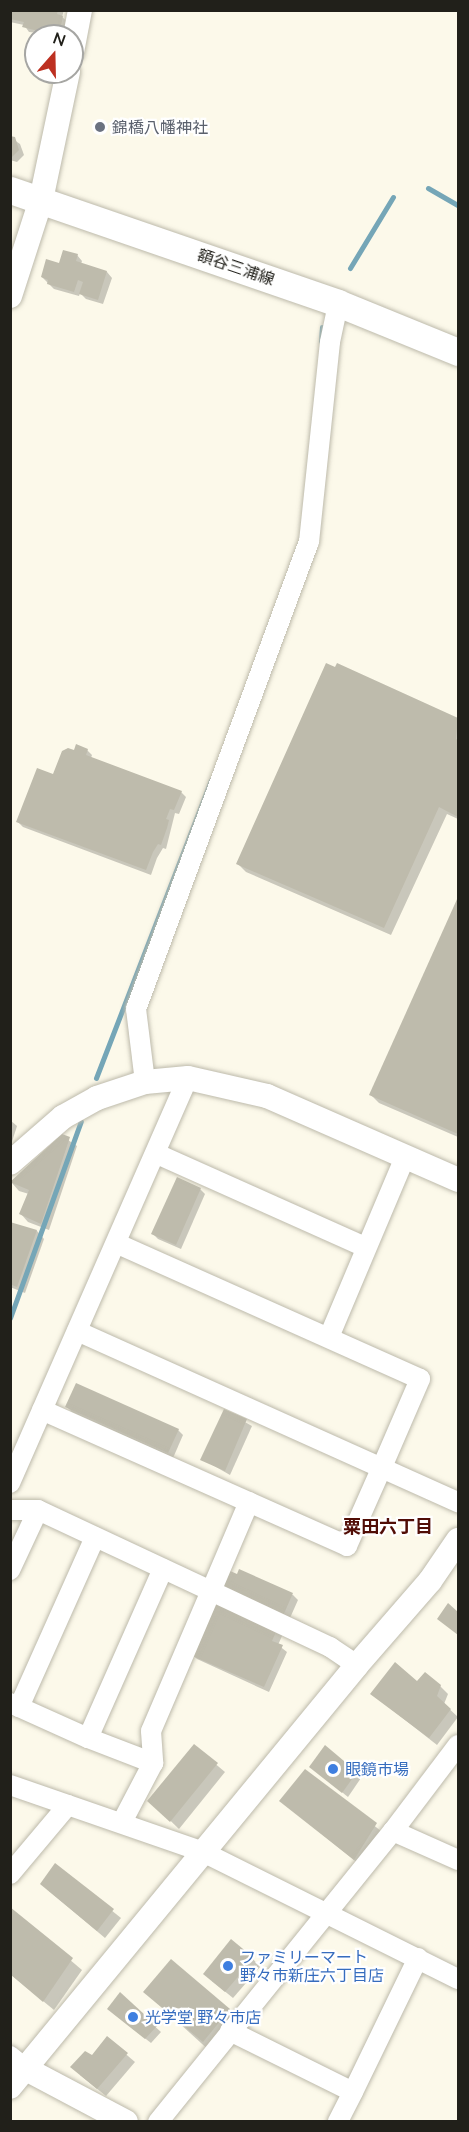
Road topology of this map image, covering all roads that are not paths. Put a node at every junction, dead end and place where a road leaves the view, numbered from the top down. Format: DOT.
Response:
graph roads {
  1 [pos="65,84"];
  2 [pos="10,190"];
  3 [pos="41,200"];
  4 [pos="10,296"];
  5 [pos="338,303"];
  6 [pos="459,352"];
  7 [pos="188,1078"];
  8 [pos="145,1082"];
  9 [pos="157,1154"];
  10 [pos="405,1156"];
  11 [pos="10,1163"];
  12 [pos="459,1180"];
  13 [pos="116,1243"];
  14 [pos="365,1247"];
  15 [pos="77,1331"];
  16 [pos="329,1337"];
  17 [pos="42,1410"];
  18 [pos="382,1467"];
  19 [pos="10,1483"];
  20 [pos="249,1502"];
  21 [pos="459,1502"];
  22 [pos="10,1510"];
  23 [pos="38,1510"];
  24 [pos="95,1537"];
  25 [pos="459,1540"];
  26 [pos="164,1569"];
  27 [pos="10,1570"];
  28 [pos="211,1591"];
  29 [pos="357,1665"];
  30 [pos="15,1705"];
  31 [pos="87,1738"];
  32 [pos="459,1745"];
  33 [pos="153,1763"];
  34 [pos="10,1785"];
  35 [pos="68,1805"];
  36 [pos="122,1822"];
  37 [pos="393,1831"];
  38 [pos="203,1852"];
  39 [pos="459,1860"];
  40 [pos="10,1874"];
  41 [pos="327,1912"];
  42 [pos="418,1958"];
  43 [pos="459,1979"];
  44 [pos="230,2031"];
  45 [pos="16,2070"];
  46 [pos="353,2092"];
  47 [pos="126,2121"];
  48 [pos="158,2121"];
  49 [pos="338,2121"];
  1 -- 3 [label="street"];
  2 -- 3 [label="main road, 額谷三浦線"];
  3 -- 4 [label="street"];
  3 -- 5 [label="main road, 額谷三浦線"];
  5 -- 6 [label="main road, 額谷三浦線"];
  5 -- 8 [label="street"];
  7 -- 8 [label="street"];
  7 -- 9 [label="street"];
  7 -- 10 [label="street"];
  8 -- 11 [label="street"];
  9 -- 13 [label="street"];
  9 -- 14 [label="street"];
  10 -- 12 [label="street"];
  10 -- 14 [label="street"];
  13 -- 15 [label="street"];
  13 -- 16 [label="street"];
  14 -- 16 [label="street"];
  15 -- 17 [label="street"];
  15 -- 18 [label="street"];
  16 -- 18 [label="street"];
  17 -- 19 [label="street"];
  17 -- 20 [label="street"];
  18 -- 20 [label="street"];
  18 -- 21 [label="street"];
  20 -- 28 [label="street"];
  22 -- 23 [label="street"];
  23 -- 24 [label="street"];
  23 -- 27 [label="street"];
  24 -- 26 [label="street"];
  24 -- 30 [label="street"];
  25 -- 29 [label="street"];
  26 -- 28 [label="street"];
  26 -- 31 [label="street"];
  28 -- 29 [label="street"];
  28 -- 33 [label="street"];
  29 -- 38 [label="street"];
  30 -- 31 [label="street"];
  31 -- 33 [label="street"];
  32 -- 37 [label="street"];
  33 -- 36 [label="street"];
  34 -- 35 [label="street"];
  35 -- 36 [label="street"];
  35 -- 40 [label="street"];
  36 -- 38 [label="street"];
  37 -- 39 [label="street"];
  37 -- 41 [label="street"];
  38 -- 41 [label="street"];
  38 -- 45 [label="street"];
  41 -- 42 [label="street"];
  41 -- 44 [label="street"];
  42 -- 43 [label="street"];
  42 -- 46 [label="street"];
  44 -- 46 [label="street"];
  44 -- 48 [label="street"];
  45 -- 47 [label="street"];
  46 -- 49 [label="street"];
}
